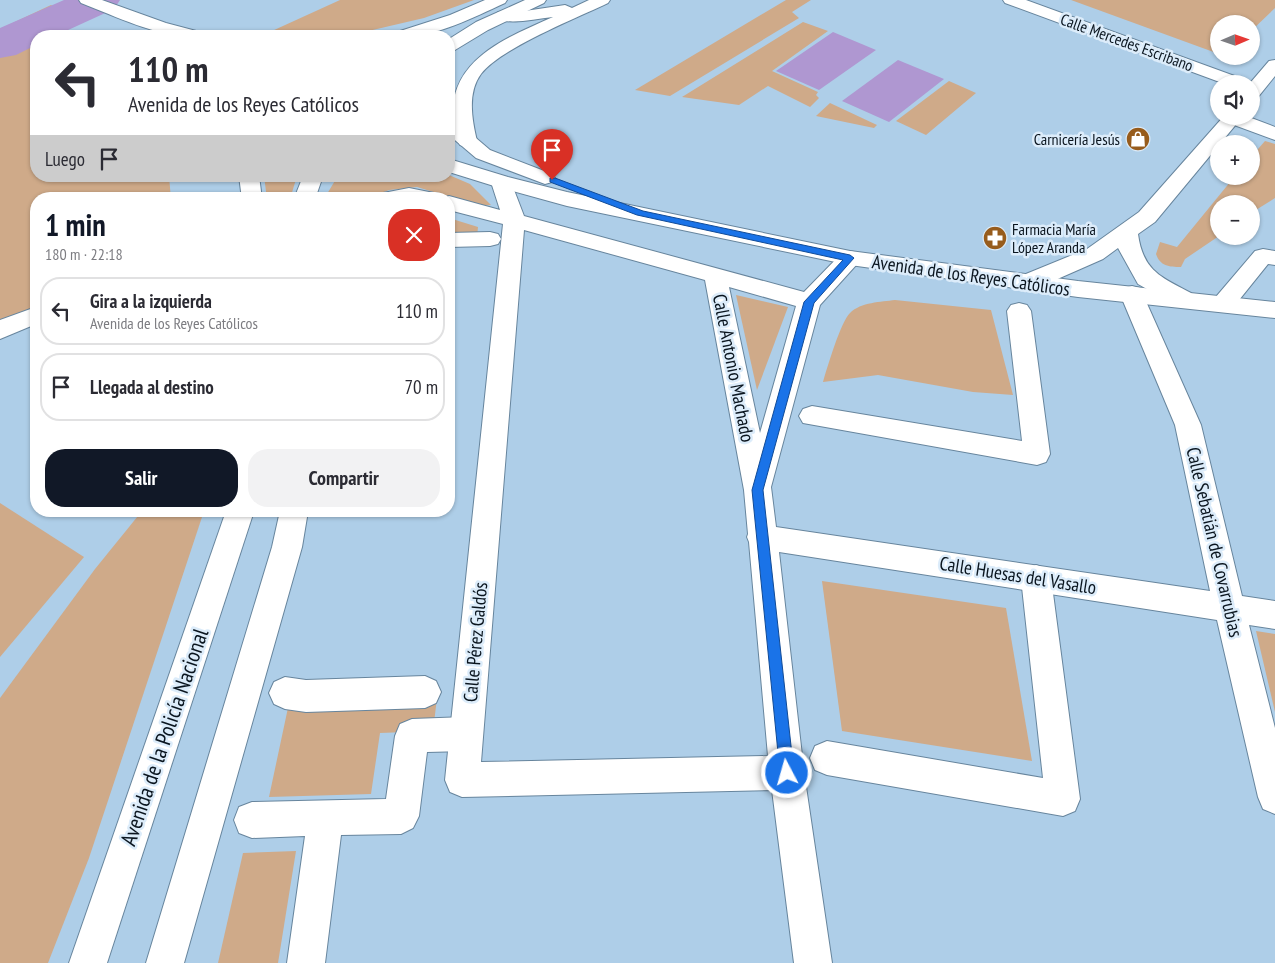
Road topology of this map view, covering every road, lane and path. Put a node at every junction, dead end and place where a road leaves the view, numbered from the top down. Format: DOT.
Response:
graph roads {
  1 [pos="87,0"];
  2 [pos="538,0"];
  3 [pos="1012,0"];
  4 [pos="596,3"];
  5 [pos="502,8"];
  6 [pos="160,30"];
  7 [pos="426,30"];
  8 [pos="455,42"];
  9 [pos="1275,65"];
  10 [pos="1215,75"];
  11 [pos="1260,79"];
  12 [pos="1227,125"];
  13 [pos="1253,125"];
  14 [pos="455,130"];
  15 [pos="1275,134"];
  16 [pos="467,141"];
  17 [pos="455,167"];
  18 [pos="501,182"];
  19 [pos="455,204"];
  20 [pos="640,213"];
  21 [pos="514,219"];
  22 [pos="1127,231"];
  23 [pos="490,239"];
  24 [pos="455,240"];
  25 [pos="850,258"];
  26 [pos="1275,258"];
  27 [pos="715,274"];
  28 [pos="1029,282"];
  29 [pos="1132,294"];
  30 [pos="1183,299"];
  31 [pos="809,302"];
  32 [pos="1223,304"];
  33 [pos="1275,310"];
  34 [pos="1019,311"];
  35 [pos="30,318"];
  36 [pos="0,330"];
  37 [pos="812,416"];
  38 [pos="758,490"];
  39 [pos="238,517"];
  40 [pos="293,517"];
  41 [pos="762,537"];
  42 [pos="1036,578"];
  43 [pos="1229,607"];
  44 [pos="1275,615"];
  45 [pos="425,692"];
  46 [pos="285,693"];
  47 [pos="466,734"];
  48 [pos="827,758"];
  49 [pos="787,773"];
  50 [pos="1275,798"];
  51 [pos="325,818"];
  52 [pos="252,820"];
  53 [pos="88,963"];
  54 [pos="165,963"];
  55 [pos="306,963"];
  56 [pos="814,963"];
  1 -- 6 [label="street"];
  2 -- 5 [label="street"];
  3 -- 10 [label="street, Calle Mercedes Escribano"];
  4 -- 5 [label="street"];
  4 -- 16 [label="street"];
  5 -- 7 [label="street"];
  5 -- 8 [label="street"];
  9 -- 11 [label="street"];
  12 -- 22 [label="street"];
  13 -- 15 [label="street"];
  14 -- 16 [label="street, Avenida de los Reyes Católicos"];
  16 -- 20 [label="street, Avenida de los Reyes Católicos"];
  17 -- 18 [label="street, Avenida de los Reyes Católicos"];
  18 -- 20 [label="street, Avenida de los Reyes Católicos"];
  18 -- 21 [label="street, Calle Pérez Galdós"];
  19 -- 21 [label="street"];
  20 -- 25 [label="street, Avenida de los Reyes Católicos"];
  21 -- 27 [label="street"];
  21 -- 47 [label="street, Calle Pérez Galdós"];
  22 -- 28 [label="street"];
  22 -- 30 [label="street"];
  23 -- 24 [label="street"];
  25 -- 28 [label="street, Avenida de los Reyes Católicos"];
  25 -- 31 [label="street, Calle Antonio Machado"];
  26 -- 32 [label="street"];
  27 -- 31 [label="street"];
  27 -- 38 [label="street, Calle Antonio Machado"];
  28 -- 29 [label="street, Avenida de los Reyes Católicos"];
  29 -- 30 [label="street, Avenida de los Reyes Católicos"];
  29 -- 43 [label="street, Calle Sebatián de Covarrubias"];
  30 -- 32 [label="street, Avenida de los Reyes Católicos"];
  31 -- 38 [label="street, Calle Antonio Machado"];
  32 -- 33 [label="street, Avenida de los Reyes Católicos"];
  34 -- 37 [label="street"];
  35 -- 36 [label="street"];
  38 -- 41 [label="street, Calle Antonio Machado"];
  39 -- 53 [label="street, Avenida de la Policía Nacional"];
  40 -- 54 [label="street"];
  41 -- 42 [label="street, Calle Huesas del Vasallo"];
  41 -- 49 [label="street, Calle Antonio Machado"];
  42 -- 43 [label="street, Calle Huesas del Vasallo"];
  42 -- 48 [label="street"];
  43 -- 44 [label="street, Calle Huesas del Vasallo"];
  43 -- 50 [label="street, Calle Sebatián de Covarrubias"];
  45 -- 46 [label="street"];
  47 -- 49 [label="street, Calle Pérez Galdós"];
  47 -- 51 [label="street"];
  49 -- 56 [label="street, Calle Antonio Machado"];
  51 -- 52 [label="street"];
  51 -- 55 [label="street"];
}
